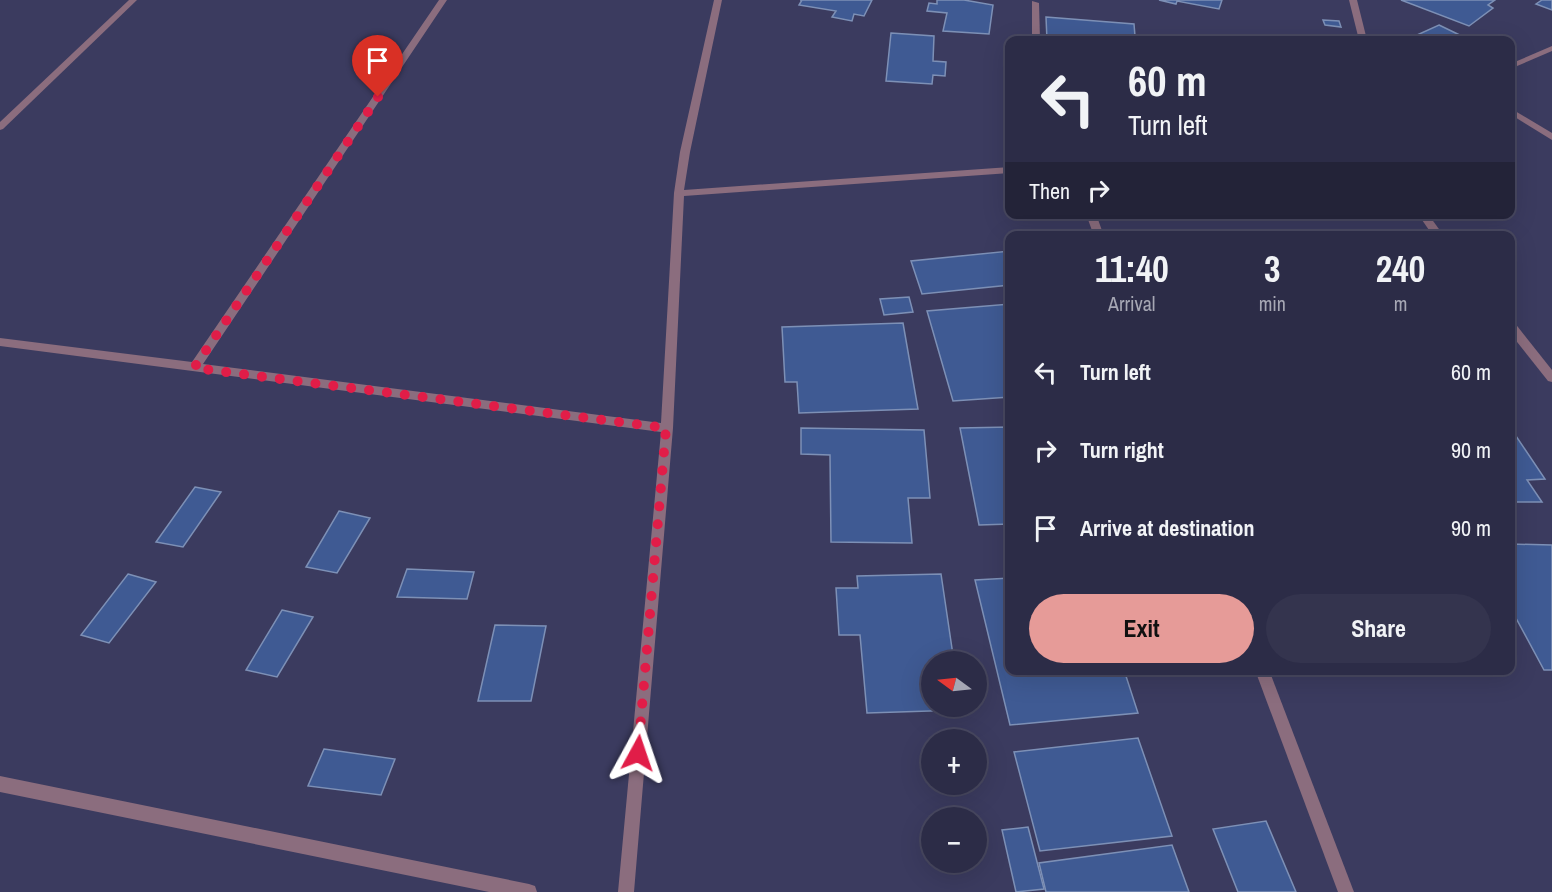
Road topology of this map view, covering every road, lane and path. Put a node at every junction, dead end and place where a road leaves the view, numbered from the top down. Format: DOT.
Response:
graph roads {
  1 [pos="133,0"];
  2 [pos="443,0"];
  3 [pos="718,0"];
  4 [pos="1353,0"];
  5 [pos="1035,3"];
  6 [pos="1036,36"];
  7 [pos="1362,36"];
  8 [pos="1552,48"];
  9 [pos="1515,65"];
  10 [pos="1515,113"];
  11 [pos="0,126"];
  12 [pos="1552,137"];
  13 [pos="1005,170"];
  14 [pos="679,193"];
  15 [pos="1515,331"];
  16 [pos="0,342"];
  17 [pos="194,368"];
  18 [pos="1552,378"];
  19 [pos="666,428"];
  20 [pos="1264,675"];
  21 [pos="0,784"];
  22 [pos="529,892"];
  23 [pos="626,892"];
  24 [pos="1346,892"];
  1 -- 11 [label="street"];
  2 -- 17 [label="street"];
  3 -- 14 [label="street"];
  4 -- 7 [label="street"];
  5 -- 6 [label="street"];
  8 -- 9 [label="street"];
  10 -- 12 [label="street"];
  13 -- 14 [label="street"];
  14 -- 19 [label="street"];
  15 -- 18 [label="street"];
  16 -- 17 [label="street"];
  17 -- 19 [label="street"];
  19 -- 23 [label="street"];
  20 -- 24 [label="street"];
  21 -- 22 [label="street"];
}
